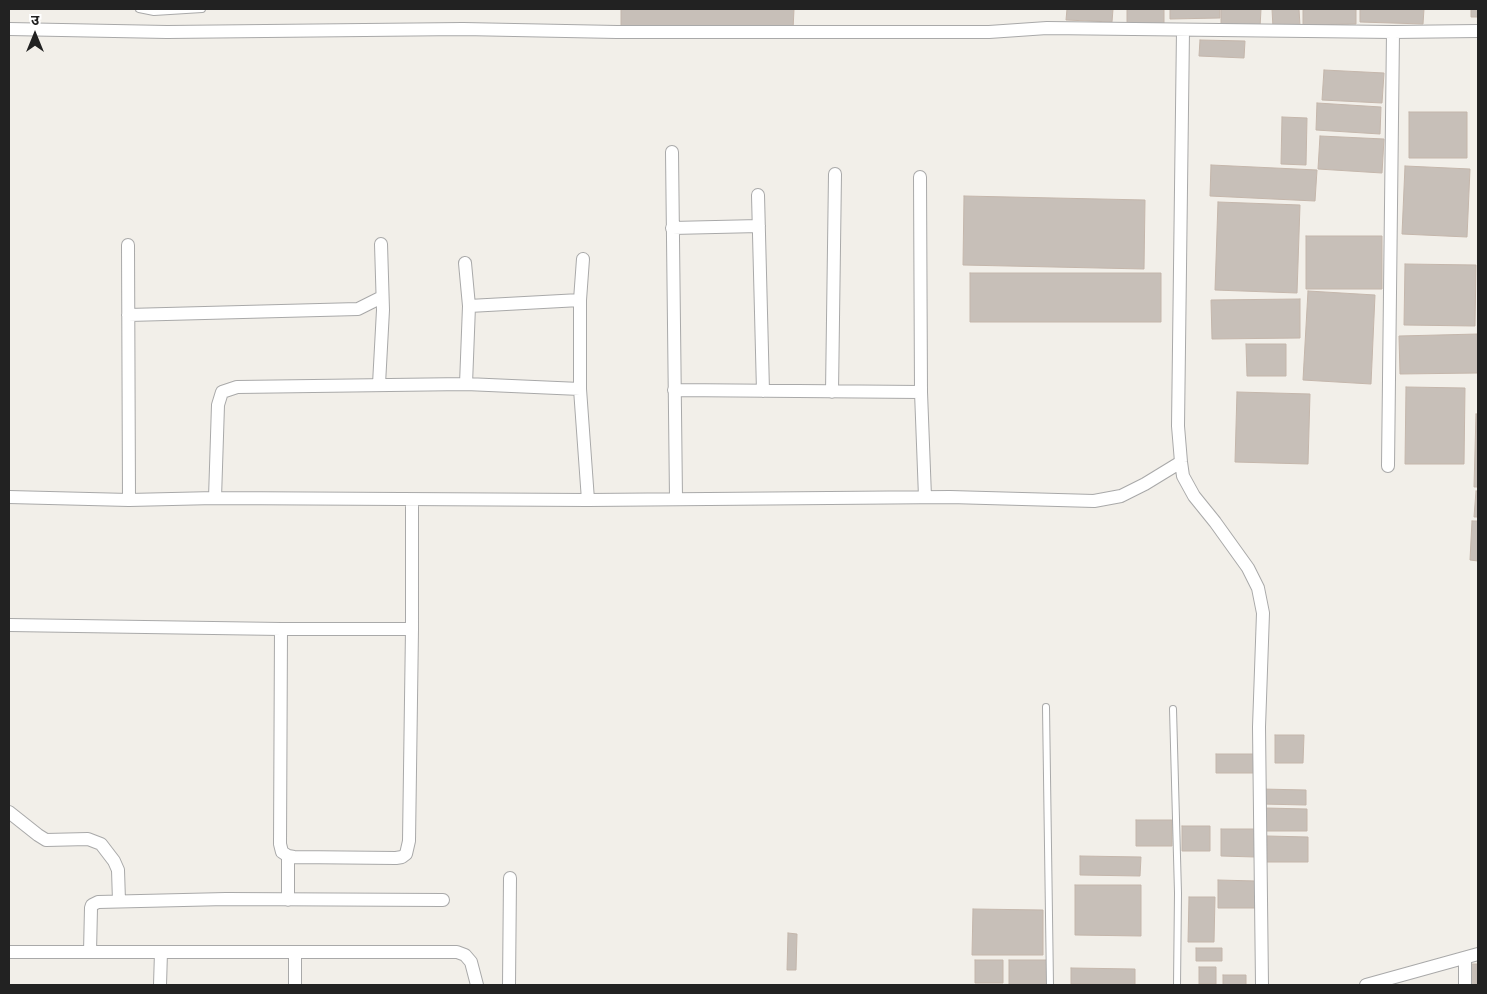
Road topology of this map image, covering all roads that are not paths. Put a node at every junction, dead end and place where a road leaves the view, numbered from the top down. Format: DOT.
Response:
graph roads {
  1 [pos="138,9"];
  2 [pos="202,9"];
  3 [pos="9,29"];
  4 [pos="1183,30"];
  5 [pos="1478,31"];
  6 [pos="1393,32"];
  7 [pos="672,152"];
  8 [pos="835,174"];
  9 [pos="920,177"];
  10 [pos="758,195"];
  11 [pos="759,226"];
  12 [pos="672,228"];
  13 [pos="381,244"];
  14 [pos="128,245"];
  15 [pos="583,259"];
  16 [pos="465,263"];
  17 [pos="382,297"];
  18 [pos="580,300"];
  19 [pos="469,306"];
  20 [pos="128,315"];
  21 [pos="379,384"];
  22 [pos="466,384"];
  23 [pos="580,389"];
  24 [pos="674,390"];
  25 [pos="763,391"];
  26 [pos="832,392"];
  27 [pos="921,392"];
  28 [pos="1181,462"];
  29 [pos="1388,466"];
  30 [pos="9,497"];
  31 [pos="925,497"];
  32 [pos="215,498"];
  33 [pos="676,498"];
  34 [pos="129,500"];
  35 [pos="412,500"];
  36 [pos="588,500"];
  37 [pos="9,625"];
  38 [pos="281,629"];
  39 [pos="412,629"];
  40 [pos="1046,707"];
  41 [pos="1173,709"];
  42 [pos="9,812"];
  43 [pos="288,856"];
  44 [pos="510,878"];
  45 [pos="288,900"];
  46 [pos="444,900"];
  47 [pos="119,901"];
  48 [pos="9,952"];
  49 [pos="90,952"];
  50 [pos="161,952"];
  51 [pos="294,953"];
  52 [pos="1478,954"];
  53 [pos="1465,958"];
  54 [pos="160,985"];
  55 [pos="295,985"];
  56 [pos="477,985"];
  57 [pos="509,985"];
  58 [pos="1050,985"];
  59 [pos="1177,985"];
  60 [pos="1262,985"];
  61 [pos="1366,985"];
  62 [pos="1465,985"];
  1 -- 2 [label="lane"];
  3 -- 4 [label="street"];
  4 -- 6 [label="street"];
  4 -- 28 [label="street"];
  5 -- 6 [label="street"];
  6 -- 29 [label="street"];
  7 -- 12 [label="street"];
  8 -- 26 [label="street"];
  9 -- 27 [label="street"];
  10 -- 11 [label="street"];
  11 -- 12 [label="street"];
  11 -- 25 [label="street"];
  12 -- 24 [label="street"];
  13 -- 17 [label="street"];
  14 -- 20 [label="street"];
  15 -- 18 [label="street"];
  16 -- 19 [label="street"];
  17 -- 20 [label="street"];
  17 -- 21 [label="street"];
  18 -- 19 [label="street"];
  18 -- 23 [label="street"];
  19 -- 22 [label="street"];
  20 -- 34 [label="street"];
  21 -- 22 [label="street"];
  21 -- 32 [label="street"];
  22 -- 23 [label="street"];
  23 -- 36 [label="street"];
  24 -- 25 [label="street"];
  24 -- 33 [label="street"];
  25 -- 26 [label="street"];
  26 -- 27 [label="street"];
  27 -- 31 [label="street"];
  28 -- 31 [label="street"];
  28 -- 60 [label="street"];
  30 -- 34 [label="street"];
  31 -- 33 [label="street"];
  32 -- 34 [label="street"];
  32 -- 35 [label="street"];
  33 -- 36 [label="street"];
  35 -- 36 [label="street"];
  35 -- 39 [label="street"];
  37 -- 38 [label="street"];
  38 -- 39 [label="street"];
  38 -- 43 [label="street"];
  39 -- 43 [label="street"];
  40 -- 58 [label="lane"];
  41 -- 59 [label="lane"];
  42 -- 47 [label="street"];
  43 -- 45 [label="street"];
  44 -- 57 [label="street"];
  45 -- 46 [label="street"];
  45 -- 47 [label="street"];
  47 -- 49 [label="street"];
  48 -- 49 [label="street"];
  49 -- 50 [label="street"];
  50 -- 51 [label="street"];
  50 -- 54 [label="street"];
  51 -- 55 [label="street"];
  51 -- 56 [label="street"];
  52 -- 53 [label="street"];
  53 -- 61 [label="street"];
  53 -- 62 [label="street"];
}
